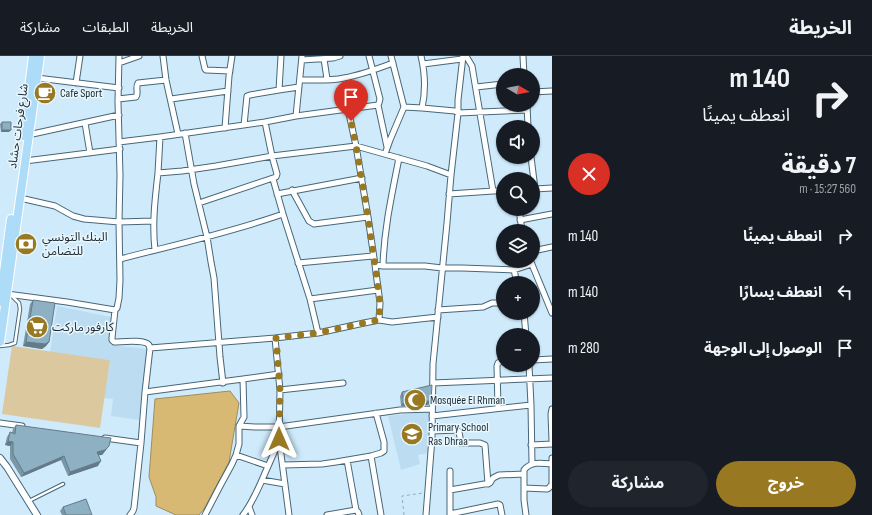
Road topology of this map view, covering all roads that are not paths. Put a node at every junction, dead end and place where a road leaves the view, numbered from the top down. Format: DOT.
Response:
graph roads {
  1 [pos="80,56"];
  2 [pos="119,56"];
  3 [pos="139,56"];
  4 [pos="163,56"];
  5 [pos="202,56"];
  6 [pos="232,56"];
  7 [pos="280,56"];
  8 [pos="340,56"];
  9 [pos="368,56"];
  10 [pos="391,56"];
  11 [pos="421,56"];
  12 [pos="523,56"];
  13 [pos="332,57"];
  14 [pos="464,57"];
  15 [pos="302,58"];
  16 [pos="324,59"];
  17 [pos="36,60"];
  18 [pos="119,63"];
  19 [pos="392,63"];
  20 [pos="423,64"];
  21 [pos="524,68"];
  22 [pos="372,70"];
  23 [pos="230,71"];
  24 [pos="37,78"];
  25 [pos="327,79"];
  26 [pos="166,80"];
  27 [pos="300,80"];
  28 [pos="76,83"];
  29 [pos="496,85"];
  30 [pos="299,87"];
  31 [pos="476,87"];
  32 [pos="119,88"];
  33 [pos="280,90"];
  34 [pos="228,91"];
  35 [pos="552,91"];
  36 [pos="540,92"];
  37 [pos="118,99"];
  38 [pos="170,99"];
  39 [pos="378,105"];
  40 [pos="404,107"];
  41 [pos="422,108"];
  42 [pos="348,109"];
  43 [pos="496,111"];
  44 [pos="480,112"];
  45 [pos="458,113"];
  46 [pos="119,116"];
  47 [pos="296,116"];
  48 [pos="265,122"];
  49 [pos="85,123"];
  50 [pos="244,125"];
  51 [pos="225,128"];
  52 [pos="184,133"];
  53 [pos="178,134"];
  54 [pos="28,135"];
  55 [pos="160,137"];
  56 [pos="119,142"];
  57 [pos="356,146"];
  58 [pos="387,148"];
  59 [pos="120,149"];
  60 [pos="90,153"];
  61 [pos="385,154"];
  62 [pos="272,156"];
  63 [pos="399,158"];
  64 [pos="25,161"];
  65 [pos="192,170"];
  66 [pos="158,173"];
  67 [pos="451,175"];
  68 [pos="362,178"];
  69 [pos="273,179"];
  70 [pos="552,188"];
  71 [pos="540,189"];
  72 [pos="292,190"];
  73 [pos="493,191"];
  74 [pos="277,194"];
  75 [pos="449,194"];
  76 [pos="20,198"];
  77 [pos="199,203"];
  78 [pos="283,214"];
  79 [pos="552,214"];
  80 [pos="520,216"];
  81 [pos="368,217"];
  82 [pos="520,220"];
  83 [pos="154,221"];
  84 [pos="119,222"];
  85 [pos="521,224"];
  86 [pos="207,237"];
  87 [pos="552,247"];
  88 [pos="4,248"];
  89 [pos="155,250"];
  90 [pos="540,250"];
  91 [pos="373,256"];
  92 [pos="120,259"];
  93 [pos="298,263"];
  94 [pos="375,265"];
  95 [pos="383,266"];
  96 [pos="442,268"];
  97 [pos="518,268"];
  98 [pos="514,270"];
  99 [pos="515,276"];
  100 [pos="540,282"];
  101 [pos="1,283"];
  102 [pos="378,290"];
  103 [pos="8,294"];
  104 [pos="310,299"];
  105 [pos="0,302"];
  106 [pos="496,303"];
  107 [pos="550,303"];
  108 [pos="114,310"];
  109 [pos="438,310"];
  110 [pos="552,313"];
  111 [pos="438,317"];
  112 [pos="379,320"];
  113 [pos="318,333"];
  114 [pos="276,338"];
  115 [pos="0,342"];
  116 [pos="219,343"];
  117 [pos="0,346"];
  118 [pos="150,348"];
  119 [pos="540,360"];
  120 [pos="552,360"];
  121 [pos="497,372"];
  122 [pos="529,372"];
  123 [pos="279,374"];
  124 [pos="552,378"];
  125 [pos="529,379"];
  126 [pos="243,380"];
  127 [pos="498,381"];
  128 [pos="223,382"];
  129 [pos="343,383"];
  130 [pos="433,383"];
  131 [pos="280,390"];
  132 [pos="145,392"];
  133 [pos="531,405"];
  134 [pos="498,408"];
  135 [pos="432,409"];
  136 [pos="552,409"];
  137 [pos="376,413"];
  138 [pos="432,416"];
  139 [pos="0,423"];
  140 [pos="239,426"];
  141 [pos="31,427"];
  142 [pos="279,427"];
  143 [pos="432,431"];
  144 [pos="102,438"];
  145 [pos="279,439"];
  146 [pos="552,441"];
  147 [pos="141,443"];
  148 [pos="552,444"];
  149 [pos="531,445"];
  150 [pos="236,455"];
  151 [pos="371,456"];
  152 [pos="0,458"];
  153 [pos="552,458"];
  154 [pos="347,460"];
  155 [pos="532,464"];
  156 [pos="552,464"];
  157 [pos="283,465"];
  158 [pos="268,466"];
  159 [pos="450,471"];
  160 [pos="524,474"];
  161 [pos="262,480"];
  162 [pos="63,484"];
  163 [pos="285,484"];
  164 [pos="488,484"];
  165 [pos="552,487"];
  166 [pos="524,488"];
  167 [pos="450,490"];
  168 [pos="29,502"];
  169 [pos="249,507"];
  170 [pos="358,513"];
  171 [pos="450,514"];
  172 [pos="37,515"];
  173 [pos="130,515"];
  174 [pos="205,515"];
  175 [pos="243,515"];
  176 [pos="252,515"];
  177 [pos="288,515"];
  178 [pos="327,515"];
  179 [pos="381,515"];
  180 [pos="426,515"];
  181 [pos="502,515"];
  182 [pos="526,515"];
  1 -- 28 [label="street"];
  2 -- 18 [label="street"];
  3 -- 18 [label="street"];
  4 -- 26 [label="street"];
  5 -- 23 [label="street"];
  6 -- 23 [label="street"];
  7 -- 33 [label="street"];
  8 -- 13 [label="street"];
  9 -- 22 [label="street"];
  10 -- 19 [label="street"];
  11 -- 20 [label="street"];
  12 -- 21 [label="street"];
  13 -- 16 [label="street"];
  14 -- 20 [label="street"];
  14 -- 31 [label="street"];
  14 -- 45 [label="street"];
  15 -- 16 [label="street"];
  15 -- 27 [label="street"];
  16 -- 25 [label="street"];
  17 -- 24 [label="main road, شارع فرحات حشاد"];
  17 -- 88 [label="main road, شارع فرحات حشاد"];
  18 -- 32 [label="street"];
  19 -- 22 [label="street"];
  19 -- 40 [label="street"];
  20 -- 41 [label="street"];
  22 -- 25 [label="street"];
  22 -- 39 [label="street"];
  23 -- 34 [label="street"];
  24 -- 28 [label="street"];
  24 -- 54 [label="main road, شارع فرحات حشاد"];
  25 -- 27 [label="street"];
  26 -- 37 [label="street"];
  26 -- 38 [label="street"];
  27 -- 30 [label="street"];
  28 -- 32 [label="street"];
  29 -- 31 [label="street"];
  30 -- 33 [label="street"];
  30 -- 47 [label="street"];
  31 -- 44 [label="street"];
  32 -- 37 [label="street"];
  33 -- 50 [label="street"];
  34 -- 38 [label="street"];
  34 -- 51 [label="street"];
  35 -- 36 [label="street"];
  37 -- 46 [label="street"];
  38 -- 53 [label="street"];
  39 -- 42 [label="street"];
  39 -- 58 [label="street"];
  40 -- 41 [label="street"];
  40 -- 58 [label="street"];
  41 -- 45 [label="street"];
  42 -- 47 [label="street"];
  42 -- 57 [label="street"];
  43 -- 44 [label="street"];
  44 -- 45 [label="street"];
  44 -- 73 [label="street"];
  45 -- 67 [label="street"];
  46 -- 49 [label="street"];
  46 -- 56 [label="street"];
  47 -- 48 [label="street"];
  48 -- 50 [label="street"];
  48 -- 62 [label="street"];
  49 -- 54 [label="street"];
  49 -- 60 [label="street"];
  50 -- 51 [label="street"];
  51 -- 52 [label="street"];
  52 -- 53 [label="street"];
  52 -- 65 [label="street"];
  53 -- 55 [label="street"];
  54 -- 64 [label="main road, شارع فرحات حشاد"];
  55 -- 56 [label="street"];
  55 -- 66 [label="street"];
  56 -- 59 [label="street"];
  57 -- 61 [label="street"];
  57 -- 62 [label="street"];
  57 -- 68 [label="street"];
  58 -- 61 [label="street"];
  59 -- 60 [label="street"];
  59 -- 84 [label="street"];
  60 -- 64 [label="street"];
  61 -- 63 [label="street"];
  62 -- 65 [label="street"];
  62 -- 69 [label="street"];
  63 -- 67 [label="street"];
  63 -- 95 [label="street"];
  64 -- 76 [label="main road, شارع فرحات حشاد"];
  65 -- 66 [label="street"];
  65 -- 77 [label="street"];
  66 -- 83 [label="street"];
  67 -- 75 [label="street"];
  68 -- 72 [label="street"];
  68 -- 81 [label="street"];
  69 -- 74 [label="street"];
  69 -- 77 [label="street"];
  70 -- 71 [label="street"];
  72 -- 74 [label="street"];
  72 -- 81 [label="street"];
  73 -- 75 [label="street"];
  74 -- 78 [label="street"];
  75 -- 96 [label="street"];
  76 -- 84 [label="street"];
  76 -- 103 [label="main road, شارع فرحات حشاد"];
  77 -- 86 [label="street"];
  78 -- 86 [label="street"];
  78 -- 93 [label="street"];
  79 -- 82 [label="street"];
  80 -- 82 [label="street"];
  81 -- 91 [label="street"];
  82 -- 85 [label="street"];
  83 -- 84 [label="street"];
  83 -- 89 [label="street"];
  84 -- 92 [label="street"];
  86 -- 89 [label="street"];
  86 -- 116 [label="street"];
  87 -- 90 [label="street"];
  88 -- 101 [label="main road, شارع فرحات حشاد"];
  89 -- 92 [label="street"];
  91 -- 93 [label="street"];
  91 -- 94 [label="street"];
  92 -- 108 [label="street"];
  93 -- 104 [label="street"];
  94 -- 95 [label="street"];
  94 -- 102 [label="street"];
  95 -- 96 [label="street"];
  96 -- 98 [label="street"];
  96 -- 109 [label="street"];
  97 -- 98 [label="street"];
  98 -- 99 [label="street"];
  100 -- 107 [label="street"];
  101 -- 103 [label="street"];
  101 -- 105 [label="main road, شارع فرحات حشاد"];
  102 -- 104 [label="street"];
  102 -- 112 [label="street"];
  103 -- 108 [label="street"];
  103 -- 115 [label="main road, شارع فرحات حشاد"];
  103 -- 117 [label="lane"];
  104 -- 113 [label="street"];
  106 -- 109 [label="street"];
  107 -- 110 [label="street"];
  108 -- 118 [label="street"];
  109 -- 111 [label="street"];
  111 -- 112 [label="street"];
  111 -- 130 [label="street"];
  112 -- 113 [label="street"];
  113 -- 114 [label="street"];
  114 -- 116 [label="street"];
  114 -- 123 [label="street"];
  116 -- 118 [label="street"];
  116 -- 128 [label="street"];
  118 -- 132 [label="street"];
  119 -- 120 [label="street"];
  121 -- 127 [label="street"];
  122 -- 125 [label="street"];
  123 -- 126 [label="street"];
  123 -- 131 [label="street"];
  124 -- 125 [label="street"];
  125 -- 127 [label="street"];
  125 -- 133 [label="street"];
  126 -- 128 [label="street"];
  126 -- 140 [label="street"];
  127 -- 130 [label="street"];
  127 -- 134 [label="street"];
  128 -- 132 [label="street"];
  129 -- 131 [label="street"];
  130 -- 135 [label="street"];
  131 -- 142 [label="street"];
  132 -- 147 [label="street"];
  133 -- 134 [label="street"];
  133 -- 149 [label="street"];
  134 -- 138 [label="street"];
  135 -- 137 [label="street"];
  135 -- 138 [label="street"];
  136 -- 146 [label="street"];
  137 -- 142 [label="street"];
  137 -- 151 [label="street"];
  138 -- 143 [label="street"];
  139 -- 141 [label="street"];
  140 -- 142 [label="street"];
  140 -- 150 [label="street"];
  142 -- 145 [label="street"];
  143 -- 164 [label="street"];
  143 -- 180 [label="street"];
  144 -- 147 [label="street"];
  145 -- 157 [label="street"];
  145 -- 158 [label="street"];
  147 -- 173 [label="street"];
  148 -- 149 [label="street"];
  149 -- 155 [label="street"];
  150 -- 158 [label="street"];
  150 -- 174 [label="street"];
  151 -- 154 [label="street"];
  151 -- 179 [label="street"];
  152 -- 168 [label="street"];
  153 -- 156 [label="street"];
  154 -- 157 [label="street"];
  154 -- 170 [label="street"];
  155 -- 156 [label="street"];
  155 -- 160 [label="street"];
  156 -- 165 [label="street"];
  157 -- 163 [label="street"];
  158 -- 161 [label="street"];
  159 -- 167 [label="street"];
  160 -- 164 [label="street"];
  160 -- 166 [label="street"];
  161 -- 163 [label="street"];
  161 -- 169 [label="street"];
  162 -- 168 [label="lane"];
  163 -- 177 [label="street"];
  164 -- 167 [label="street"];
  165 -- 166 [label="street"];
  166 -- 182 [label="street"];
  167 -- 171 [label="street"];
  168 -- 172 [label="street"];
  169 -- 175 [label="street"];
  169 -- 176 [label="street"];
  170 -- 178 [label="street"];
  171 -- 181 [label="street"];
}
